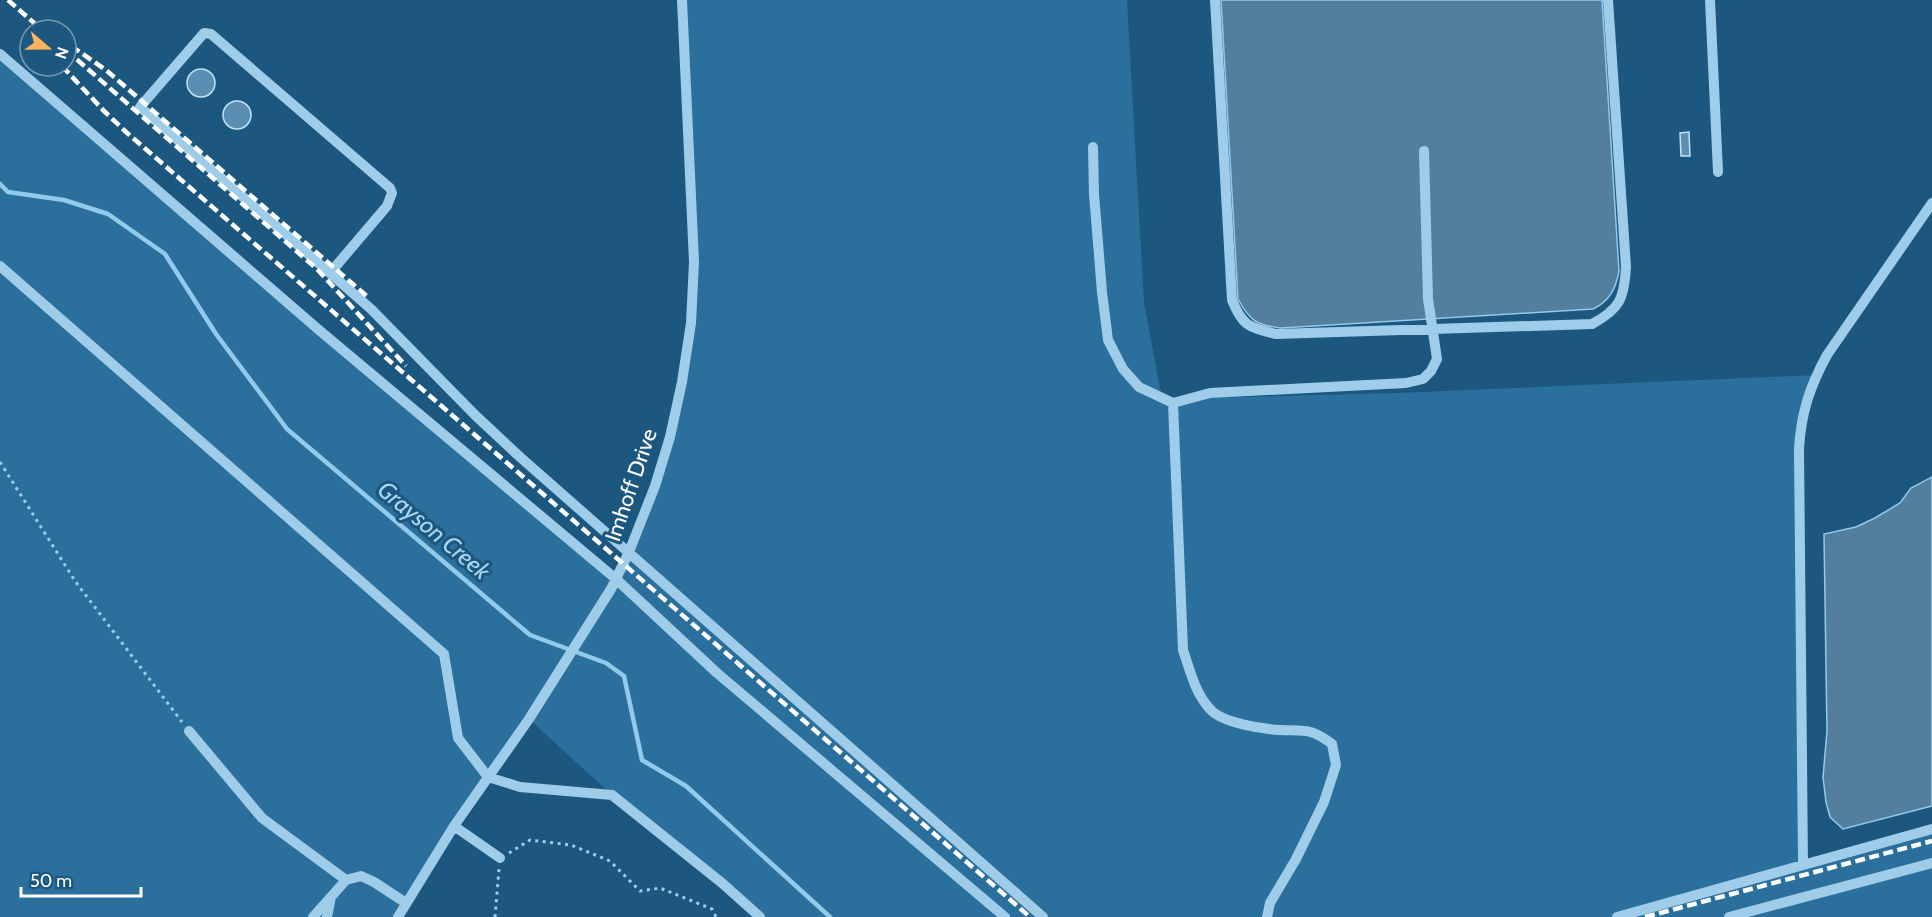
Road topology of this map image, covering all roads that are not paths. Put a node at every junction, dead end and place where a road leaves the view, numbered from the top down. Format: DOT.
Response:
graph roads {
  1 [pos="682,0"];
  2 [pos="1215,0"];
  3 [pos="1608,0"];
  4 [pos="1710,0"];
  5 [pos="0,54"];
  6 [pos="1093,147"];
  7 [pos="1424,151"];
  8 [pos="1718,172"];
  9 [pos="1932,203"];
  10 [pos="0,266"];
  11 [pos="330,273"];
  12 [pos="1431,328"];
  13 [pos="1173,403"];
  14 [pos="629,552"];
  15 [pos="614,584"];
  16 [pos="189,730"];
  17 [pos="488,777"];
  18 [pos="454,826"];
  19 [pos="1932,829"];
  20 [pos="500,858"];
  21 [pos="1932,863"];
  22 [pos="1803,864"];
  23 [pos="346,880"];
  24 [pos="332,895"];
  25 [pos="406,903"];
  26 [pos="313,917"];
  27 [pos="327,917"];
  28 [pos="398,917"];
  29 [pos="760,917"];
  30 [pos="1005,917"];
  31 [pos="1043,917"];
  32 [pos="1267,917"];
  33 [pos="1617,917"];
  34 [pos="1729,917"];
  1 -- 14 [label="street, Imhoff Drive"];
  2 -- 12 [label="street"];
  3 -- 12 [label="street"];
  4 -- 8 [label="street"];
  5 -- 15 [label="street"];
  6 -- 13 [label="street"];
  7 -- 12 [label="street"];
  9 -- 22 [label="street"];
  10 -- 17 [label="street"];
  11 -- 11 [label="street"];
  11 -- 14 [label="street"];
  12 -- 13 [label="street"];
  13 -- 32 [label="street"];
  14 -- 15 [label="street, Imhoff Drive"];
  14 -- 31 [label="street"];
  15 -- 17 [label="street, Imhoff Drive"];
  15 -- 30 [label="street"];
  16 -- 23 [label="street"];
  17 -- 18 [label="street, Imhoff Drive"];
  17 -- 29 [label="street"];
  18 -- 20 [label="street"];
  18 -- 25 [label="street, Imhoff Drive"];
  19 -- 22 [label="street"];
  21 -- 34 [label="street"];
  22 -- 33 [label="street"];
  23 -- 24 [label="street"];
  23 -- 25 [label="street"];
  24 -- 26 [label="street"];
  24 -- 27 [label="street"];
  25 -- 28 [label="street, Imhoff Drive"];
}
